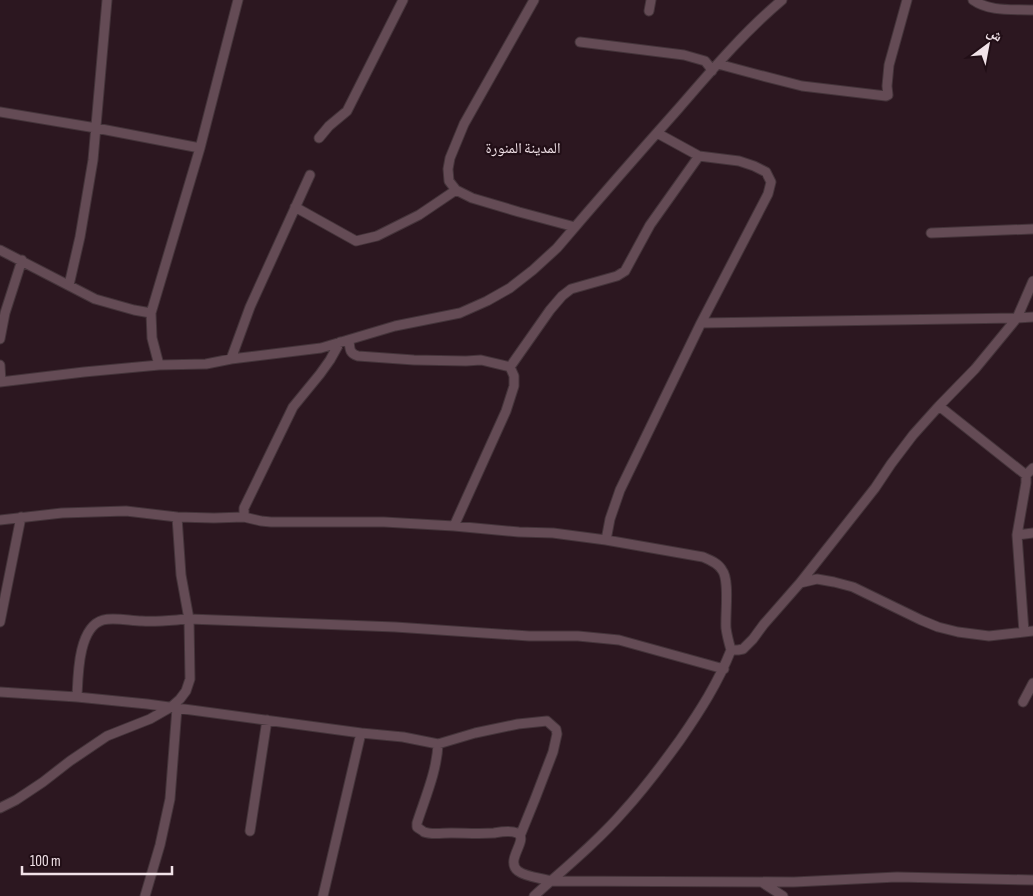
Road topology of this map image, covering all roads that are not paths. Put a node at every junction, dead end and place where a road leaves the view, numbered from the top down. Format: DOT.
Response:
graph roads {
  1 [pos="107,0"];
  2 [pos="238,0"];
  3 [pos="403,0"];
  4 [pos="534,0"];
  5 [pos="651,0"];
  6 [pos="782,0"];
  7 [pos="907,0"];
  8 [pos="973,0"];
  9 [pos="1033,10"];
  10 [pos="649,12"];
  11 [pos="580,42"];
  12 [pos="718,64"];
  13 [pos="712,71"];
  14 [pos="0,112"];
  15 [pos="96,128"];
  16 [pos="656,133"];
  17 [pos="319,138"];
  18 [pos="200,148"];
  19 [pos="700,156"];
  20 [pos="310,176"];
  21 [pos="456,190"];
  22 [pos="295,207"];
  23 [pos="575,227"];
  24 [pos="1033,229"];
  25 [pos="931,233"];
  26 [pos="0,250"];
  27 [pos="22,260"];
  28 [pos="1033,281"];
  29 [pos="69,285"];
  30 [pos="151,313"];
  31 [pos="1033,317"];
  32 [pos="1018,318"];
  33 [pos="701,323"];
  34 [pos="0,339"];
  35 [pos="349,340"];
  36 [pos="340,342"];
  37 [pos="231,359"];
  38 [pos="0,365"];
  39 [pos="159,366"];
  40 [pos="510,367"];
  41 [pos="1,382"];
  42 [pos="939,406"];
  43 [pos="1033,468"];
  44 [pos="1026,475"];
  45 [pos="177,517"];
  46 [pos="244,517"];
  47 [pos="21,518"];
  48 [pos="0,520"];
  49 [pos="454,526"];
  50 [pos="1033,533"];
  51 [pos="1017,535"];
  52 [pos="606,540"];
  53 [pos="800,583"];
  54 [pos="189,620"];
  55 [pos="0,622"];
  56 [pos="1029,631"];
  57 [pos="731,650"];
  58 [pos="724,669"];
  59 [pos="1033,683"];
  60 [pos="0,692"];
  61 [pos="77,697"];
  62 [pos="1023,702"];
  63 [pos="174,707"];
  64 [pos="268,720"];
  65 [pos="361,733"];
  66 [pos="438,744"];
  67 [pos="0,808"];
  68 [pos="250,830"];
  69 [pos="520,836"];
  70 [pos="1033,880"];
  71 [pos="551,881"];
  72 [pos="763,882"];
  73 [pos="145,896"];
  74 [pos="323,896"];
  75 [pos="534,896"];
  76 [pos="783,896"];
  1 -- 15 [label="street"];
  2 -- 18 [label="street"];
  3 -- 17 [label="street"];
  4 -- 21 [label="street"];
  5 -- 10 [label="street"];
  6 -- 12 [label="street"];
  7 -- 12 [label="street"];
  8 -- 9 [label="street"];
  11 -- 13 [label="street"];
  12 -- 13 [label="street"];
  13 -- 16 [label="street"];
  14 -- 15 [label="street"];
  15 -- 18 [label="street"];
  15 -- 29 [label="street"];
  16 -- 19 [label="street"];
  16 -- 23 [label="street"];
  18 -- 30 [label="street"];
  19 -- 33 [label="street"];
  19 -- 40 [label="street"];
  20 -- 22 [label="street"];
  21 -- 22 [label="street"];
  21 -- 23 [label="street"];
  22 -- 37 [label="street"];
  23 -- 35 [label="street"];
  24 -- 25 [label="street"];
  26 -- 27 [label="street"];
  27 -- 29 [label="street"];
  27 -- 34 [label="street"];
  28 -- 32 [label="street"];
  29 -- 30 [label="street"];
  30 -- 39 [label="street"];
  31 -- 32 [label="street"];
  32 -- 33 [label="street"];
  32 -- 42 [label="street"];
  33 -- 52 [label="street"];
  35 -- 36 [label="street"];
  35 -- 40 [label="street"];
  36 -- 37 [label="street"];
  36 -- 46 [label="street"];
  37 -- 39 [label="street"];
  38 -- 41 [label="street"];
  39 -- 41 [label="street"];
  40 -- 49 [label="street"];
  42 -- 44 [label="street"];
  42 -- 53 [label="street"];
  43 -- 44 [label="street"];
  44 -- 51 [label="street"];
  45 -- 46 [label="street"];
  45 -- 47 [label="street"];
  45 -- 54 [label="street"];
  46 -- 49 [label="street"];
  47 -- 48 [label="street"];
  47 -- 55 [label="street"];
  49 -- 52 [label="street"];
  50 -- 51 [label="street"];
  51 -- 56 [label="street"];
  52 -- 57 [label="street"];
  53 -- 56 [label="street"];
  53 -- 57 [label="street"];
  54 -- 58 [label="street"];
  54 -- 61 [label="street"];
  54 -- 63 [label="street"];
  57 -- 58 [label="street"];
  58 -- 71 [label="street"];
  59 -- 62 [label="street"];
  60 -- 61 [label="street"];
  61 -- 63 [label="street"];
  63 -- 64 [label="street"];
  63 -- 67 [label="street"];
  63 -- 73 [label="street"];
  64 -- 65 [label="street"];
  64 -- 68 [label="street"];
  65 -- 66 [label="street"];
  65 -- 74 [label="street"];
  66 -- 69 [label="street"];
  66 -- 69 [label="street"];
  69 -- 71 [label="street"];
  70 -- 72 [label="street"];
  71 -- 72 [label="street"];
  71 -- 75 [label="street"];
  72 -- 76 [label="street"];
}
